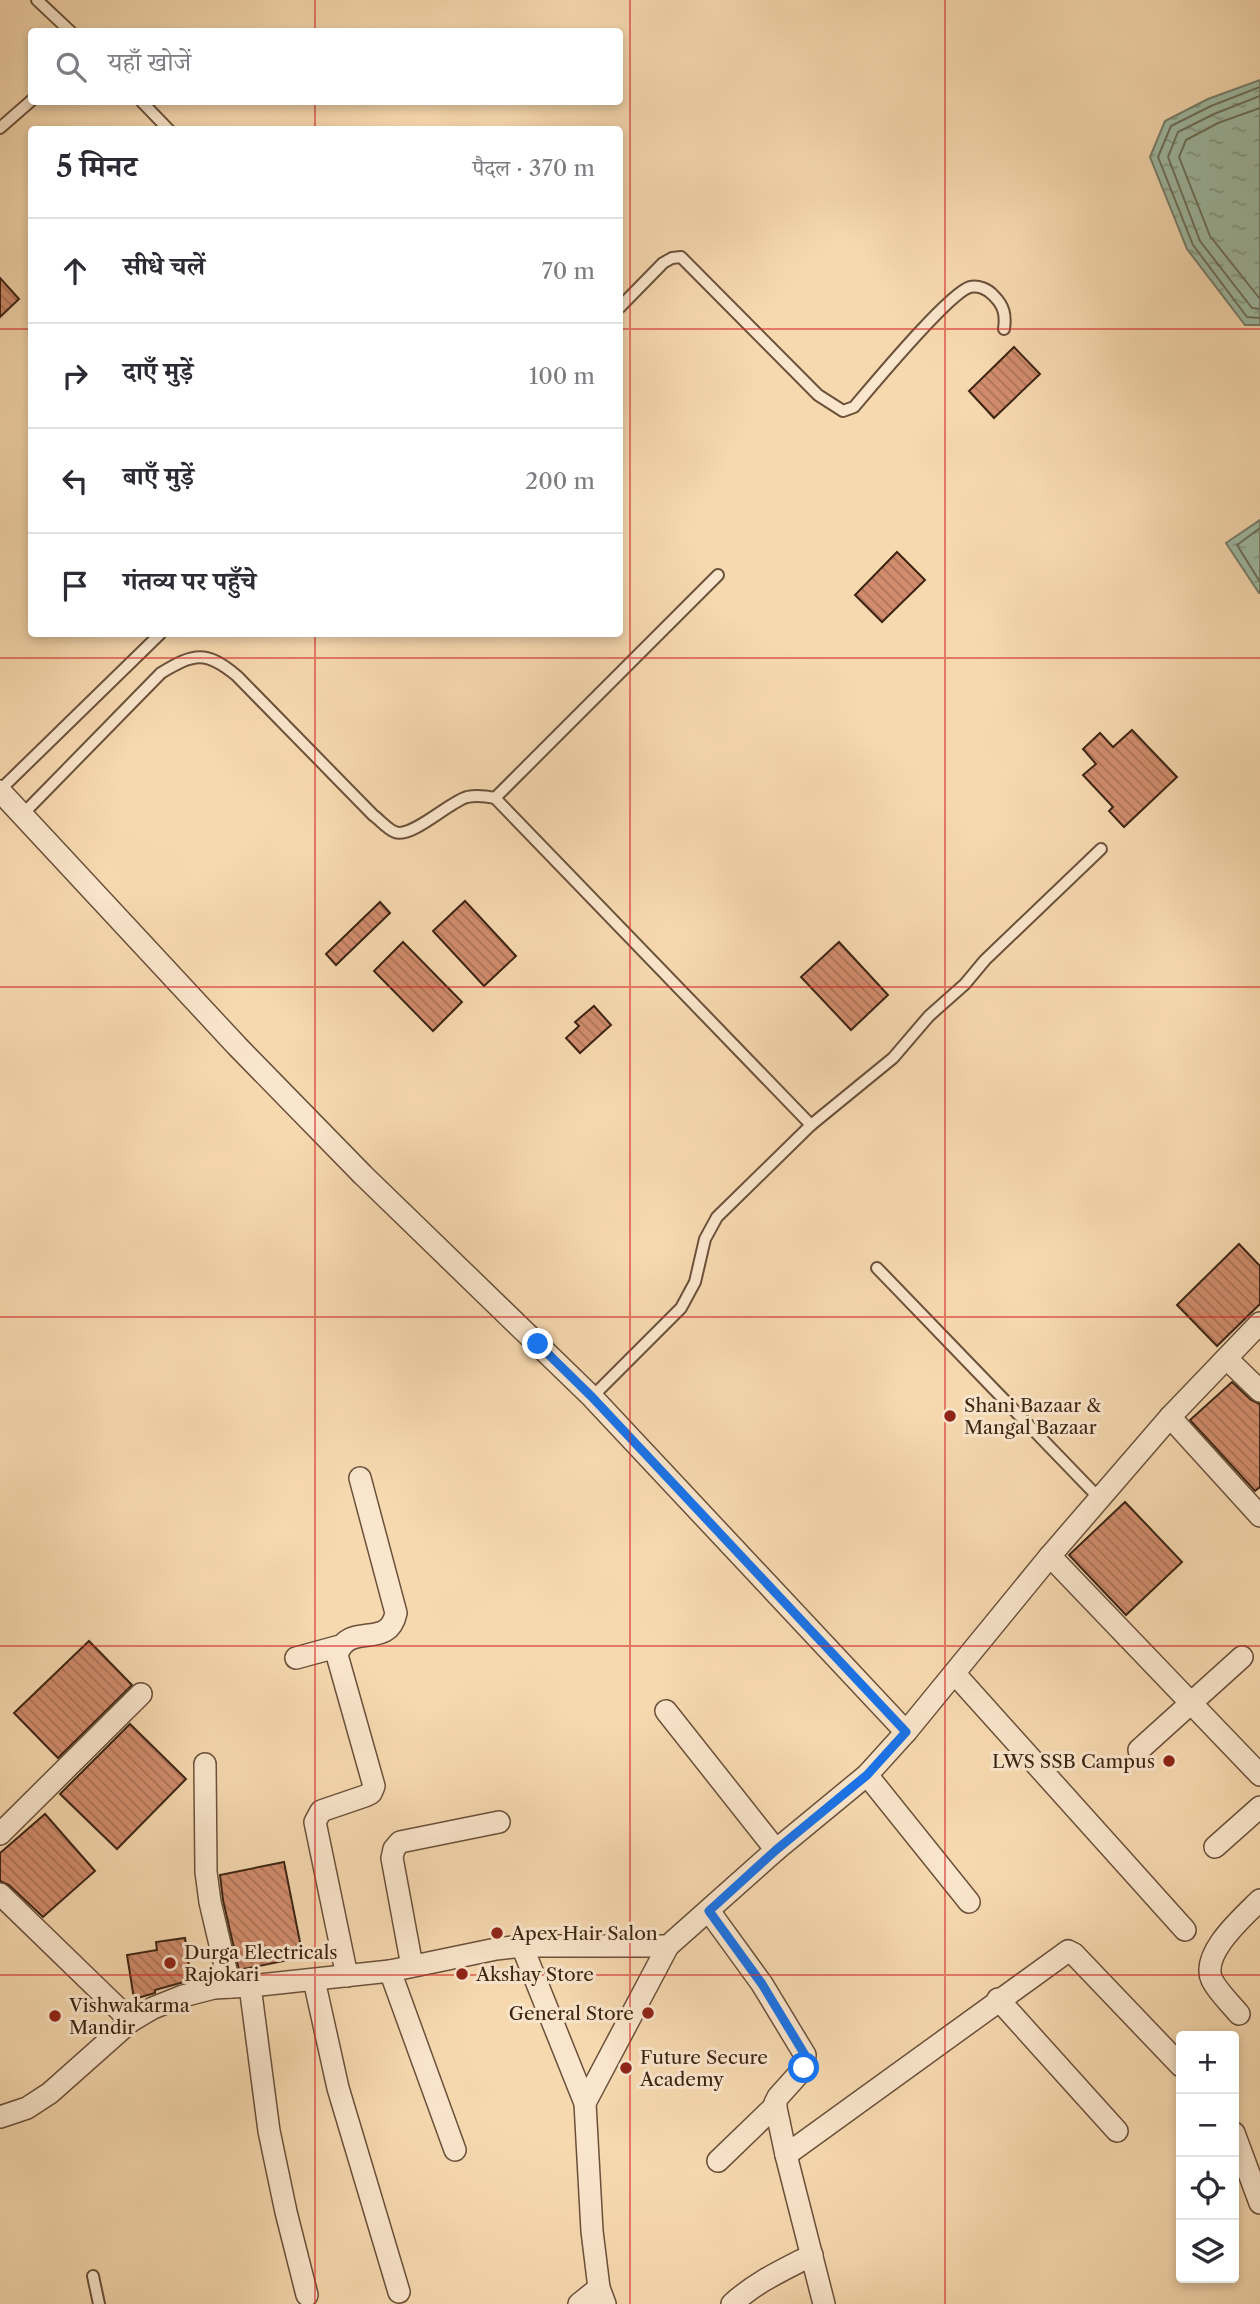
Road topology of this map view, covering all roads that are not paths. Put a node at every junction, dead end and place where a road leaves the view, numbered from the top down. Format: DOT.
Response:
graph roads {
  1 [pos="37,0"];
  2 [pos="67,28"];
  3 [pos="28,104"];
  4 [pos="145,105"];
  5 [pos="165,126"];
  6 [pos="0,128"];
  7 [pos="623,304"];
  8 [pos="1004,330"];
  9 [pos="718,575"];
  10 [pos="157,637"];
  11 [pos="0,790"];
  12 [pos="495,798"];
  13 [pos="22,815"];
  14 [pos="1101,849"];
  15 [pos="811,1125"];
  16 [pos="877,1268"];
  17 [pos="1260,1324"];
  18 [pos="1227,1359"];
  19 [pos="1260,1391"];
  20 [pos="592,1397"];
  21 [pos="1170,1417"];
  22 [pos="360,1478"];
  23 [pos="1099,1498"];
  24 [pos="1260,1516"];
  25 [pos="1050,1556"];
  26 [pos="340,1646"];
  27 [pos="1242,1657"];
  28 [pos="296,1658"];
  29 [pos="955,1674"];
  30 [pos="141,1694"];
  31 [pos="1191,1703"];
  32 [pos="666,1711"];
  33 [pos="906,1732"];
  34 [pos="1139,1750"];
  35 [pos="205,1764"];
  36 [pos="867,1775"];
  37 [pos="1260,1775"];
  38 [pos="1260,1807"];
  39 [pos="499,1822"];
  40 [pos="0,1834"];
  41 [pos="1215,1847"];
  42 [pos="776,1850"];
  43 [pos="0,1894"];
  44 [pos="1260,1900"];
  45 [pos="969,1902"];
  46 [pos="709,1911"];
  47 [pos="1185,1930"];
  48 [pos="522,1946"];
  49 [pos="668,1947"];
  50 [pos="412,1966"];
  51 [pos="390,1971"];
  52 [pos="347,1976"];
  53 [pos="314,1980"];
  54 [pos="240,1987"];
  55 [pos="998,1999"];
  56 [pos="1239,2014"];
  57 [pos="131,2021"];
  58 [pos="1176,2061"];
  59 [pos="585,2103"];
  60 [pos="776,2105"];
  61 [pos="0,2117"];
  62 [pos="1117,2131"];
  63 [pos="1239,2146"];
  64 [pos="455,2150"];
  65 [pos="786,2155"];
  66 [pos="718,2161"];
  67 [pos="1260,2203"];
  68 [pos="812,2255"];
  69 [pos="93,2276"];
  70 [pos="399,2292"];
  71 [pos="307,2295"];
  72 [pos="602,2296"];
  73 [pos="99,2304"];
  74 [pos="579,2304"];
  75 [pos="732,2304"];
  76 [pos="824,2304"];
  1 -- 2 [label="lane"];
  3 -- 6 [label="lane"];
  4 -- 5 [label="lane"];
  7 -- 8 [label="lane"];
  9 -- 12 [label="lane"];
  10 -- 11 [label="lane"];
  11 -- 13 [label="street"];
  12 -- 13 [label="lane"];
  12 -- 15 [label="lane"];
  13 -- 20 [label="street"];
  14 -- 15 [label="lane"];
  15 -- 20 [label="lane"];
  16 -- 23 [label="lane"];
  17 -- 18 [label="street"];
  18 -- 19 [label="street"];
  18 -- 21 [label="street"];
  20 -- 33 [label="street"];
  21 -- 23 [label="street"];
  21 -- 24 [label="street"];
  22 -- 26 [label="street"];
  23 -- 25 [label="street"];
  25 -- 29 [label="street"];
  25 -- 31 [label="street"];
  26 -- 28 [label="street"];
  26 -- 52 [label="street"];
  27 -- 31 [label="street"];
  29 -- 33 [label="street"];
  29 -- 47 [label="street"];
  30 -- 40 [label="street"];
  31 -- 34 [label="street"];
  31 -- 37 [label="street"];
  32 -- 42 [label="street"];
  33 -- 36 [label="street"];
  35 -- 54 [label="street"];
  36 -- 42 [label="street"];
  36 -- 45 [label="street"];
  38 -- 41 [label="street"];
  39 -- 50 [label="street"];
  42 -- 46 [label="street"];
  43 -- 57 [label="street"];
  44 -- 56 [label="street"];
  46 -- 49 [label="street"];
  46 -- 60 [label="street"];
  48 -- 49 [label="street"];
  48 -- 50 [label="street"];
  48 -- 59 [label="street"];
  49 -- 59 [label="street"];
  50 -- 51 [label="street"];
  51 -- 52 [label="street"];
  51 -- 64 [label="street"];
  52 -- 53 [label="street"];
  53 -- 54 [label="street"];
  53 -- 70 [label="street"];
  54 -- 57 [label="street"];
  54 -- 71 [label="street"];
  55 -- 58 [label="street"];
  55 -- 62 [label="street"];
  55 -- 65 [label="street"];
  57 -- 61 [label="street"];
  59 -- 72 [label="street"];
  60 -- 65 [label="street"];
  60 -- 66 [label="street"];
  63 -- 67 [label="street"];
  65 -- 68 [label="street"];
  68 -- 75 [label="street"];
  68 -- 76 [label="street"];
  69 -- 73 [label="lane"];
  72 -- 74 [label="street"];
}
